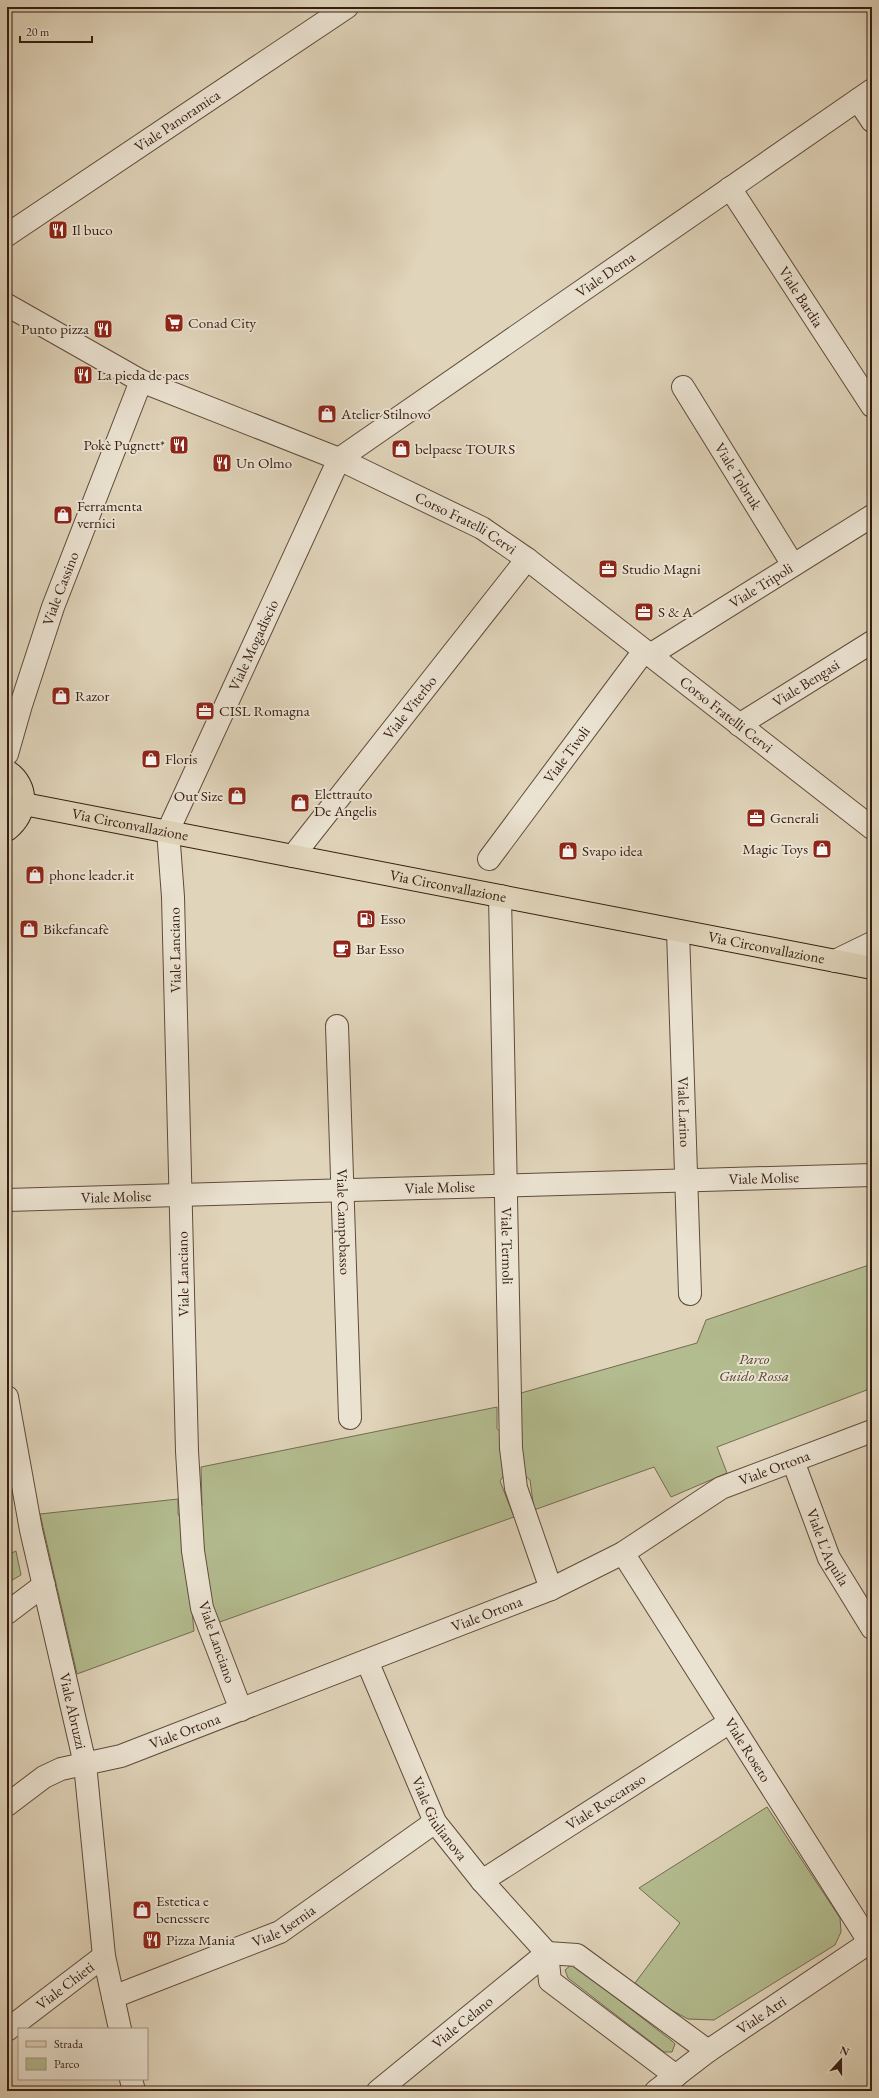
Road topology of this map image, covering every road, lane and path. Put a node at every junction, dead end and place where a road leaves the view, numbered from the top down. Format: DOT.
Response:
graph roads {
  1 [pos="347,7"];
  2 [pos="865,94"];
  3 [pos="872,122"];
  4 [pos="730,188"];
  5 [pos="7,235"];
  6 [pos="7,305"];
  7 [pos="141,381"];
  8 [pos="683,387"];
  9 [pos="872,406"];
  10 [pos="339,458"];
  11 [pos="872,516"];
  12 [pos="527,559"];
  13 [pos="793,565"];
  14 [pos="872,642"];
  15 [pos="647,653"];
  16 [pos="739,725"];
  17 [pos="7,754"];
  18 [pos="7,771"];
  19 [pos="24,804"];
  20 [pos="872,828"];
  21 [pos="7,830"];
  22 [pos="168,831"];
  23 [pos="293,856"];
  24 [pos="489,859"];
  25 [pos="500,896"];
  26 [pos="678,931"];
  27 [pos="872,943"];
  28 [pos="835,961"];
  29 [pos="872,968"];
  30 [pos="337,1026"];
  31 [pos="872,1175"];
  32 [pos="686,1180"];
  33 [pos="506,1185"];
  34 [pos="342,1190"];
  35 [pos="181,1194"];
  36 [pos="7,1200"];
  37 [pos="690,1294"];
  38 [pos="7,1397"];
  39 [pos="350,1418"];
  40 [pos="10,1431"];
  41 [pos="872,1431"];
  42 [pos="792,1461"];
  43 [pos="623,1553"];
  44 [pos="44,1585"];
  45 [pos="551,1589"];
  46 [pos="7,1614"];
  47 [pos="870,1619"];
  48 [pos="367,1661"];
  49 [pos="241,1710"];
  50 [pos="730,1722"];
  51 [pos="85,1764"];
  52 [pos="7,1805"];
  53 [pos="435,1822"];
  54 [pos="482,1880"];
  55 [pos="871,1944"];
  56 [pos="547,1953"];
  57 [pos="104,1956"];
  58 [pos="114,1997"];
  59 [pos="120,2028"];
  60 [pos="7,2030"];
  61 [pos="708,2051"];
  62 [pos="676,2076"];
  63 [pos="131,2080"];
  64 [pos="134,2091"];
  65 [pos="378,2091"];
  66 [pos="656,2091"];
  1 -- 5 [label="street, Viale Panoramica"];
  2 -- 3 [label="street"];
  2 -- 4 [label="street, Viale Derna"];
  4 -- 9 [label="street, Viale Bardia"];
  4 -- 10 [label="street, Viale Derna"];
  6 -- 7 [label="street, Corso Fratelli Cervi"];
  7 -- 10 [label="street, Corso Fratelli Cervi"];
  7 -- 17 [label="street, Viale Cassino"];
  8 -- 13 [label="street, Viale Tobruk"];
  10 -- 12 [label="street, Corso Fratelli Cervi"];
  10 -- 22 [label="street, Viale Mogadiscio"];
  11 -- 13 [label="street, Viale Tripoli"];
  12 -- 15 [label="street, Corso Fratelli Cervi"];
  12 -- 23 [label="street, Viale Viterbo"];
  13 -- 15 [label="street, Viale Tripoli"];
  14 -- 16 [label="street, Viale Bengasi"];
  15 -- 16 [label="street, Corso Fratelli Cervi"];
  15 -- 24 [label="street, Viale Tivoli"];
  16 -- 20 [label="street, Corso Fratelli Cervi"];
  18 -- 19 [label="main road"];
  19 -- 21 [label="main road"];
  19 -- 22 [label="main road, Via Circonvallazione"];
  22 -- 23 [label="main road, Via Circonvallazione"];
  22 -- 35 [label="street, Viale Lanciano"];
  23 -- 25 [label="main road, Via Circonvallazione"];
  25 -- 26 [label="main road, Via Circonvallazione"];
  25 -- 33 [label="street, Viale Termoli"];
  26 -- 28 [label="main road, Via Circonvallazione"];
  26 -- 32 [label="street, Viale Larino"];
  27 -- 28 [label="street"];
  28 -- 29 [label="main road, Via Circonvallazione"];
  30 -- 34 [label="street, Viale Campobasso"];
  31 -- 32 [label="street, Viale Molise"];
  32 -- 33 [label="street, Viale Molise"];
  32 -- 37 [label="street, Viale Larino"];
  33 -- 34 [label="street, Viale Molise"];
  33 -- 45 [label="street, Viale Termoli"];
  34 -- 35 [label="street, Viale Molise"];
  34 -- 39 [label="street, Viale Campobasso"];
  35 -- 36 [label="street, Viale Molise"];
  35 -- 49 [label="street, Viale Lanciano"];
  38 -- 40 [label="street, Viale Abruzzi"];
  40 -- 44 [label="street, Viale Abruzzi"];
  41 -- 42 [label="street, Viale Ortona"];
  42 -- 43 [label="street, Viale Ortona"];
  42 -- 47 [label="street, Viale L'Aquila"];
  43 -- 45 [label="street, Viale Ortona"];
  43 -- 50 [label="street, Viale Roseto"];
  44 -- 46 [label="street"];
  44 -- 51 [label="street, Viale Abruzzi"];
  45 -- 48 [label="street, Viale Ortona"];
  48 -- 49 [label="street, Viale Ortona"];
  48 -- 53 [label="street, Viale Giulianova"];
  49 -- 51 [label="street, Viale Ortona"];
  50 -- 54 [label="street, Viale Roccaraso"];
  50 -- 55 [label="street, Viale Roseto"];
  51 -- 52 [label="street, Viale Ortona"];
  51 -- 57 [label="street, Viale Abruzzi"];
  53 -- 54 [label="street, Viale Giulianova"];
  53 -- 58 [label="street, Viale Isernia"];
  54 -- 56 [label="street, Viale Giulianova"];
  55 -- 61 [label="street, Viale Atri"];
  56 -- 61 [label="street"];
  56 -- 62 [label="street"];
  56 -- 65 [label="street, Viale Celano"];
  57 -- 58 [label="street, Viale Abruzzi"];
  57 -- 60 [label="street, Viale Chieti"];
  58 -- 59 [label="street, Viale Abruzzi"];
  61 -- 62 [label="street, Viale Atri"];
  62 -- 66 [label="street, Viale Atri"];
  63 -- 64 [label="street"];
}
